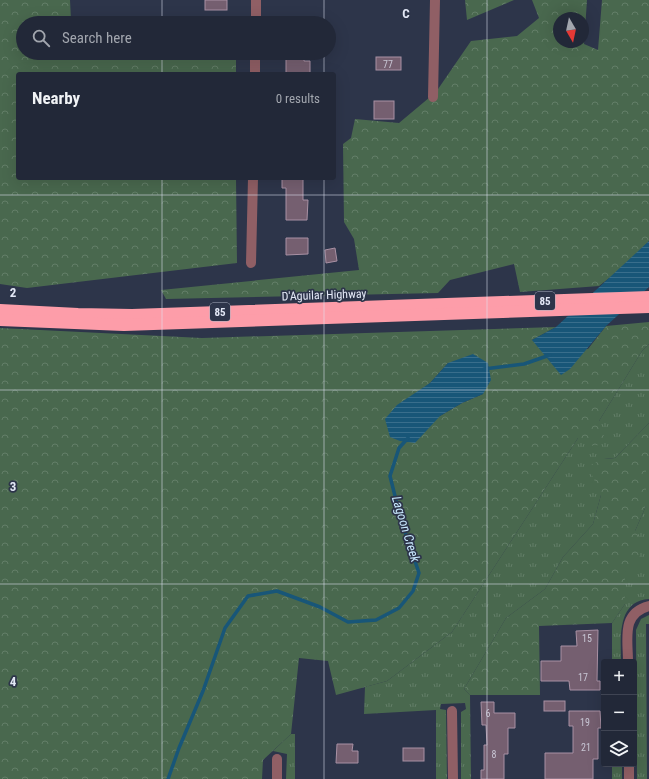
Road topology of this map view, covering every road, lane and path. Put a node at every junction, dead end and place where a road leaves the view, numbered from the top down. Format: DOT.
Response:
graph roads {
  1 [pos="256,0"];
  2 [pos="435,0"];
  3 [pos="256,16"];
  4 [pos="255,60"];
  5 [pos="255,72"];
  6 [pos="433,97"];
  7 [pos="253,180"];
  8 [pos="251,263"];
  9 [pos="649,298"];
  10 [pos="649,307"];
  11 [pos="0,310"];
  12 [pos="0,320"];
  13 [pos="649,606"];
  14 [pos="628,659"];
  15 [pos="452,711"];
  16 [pos="277,758"];
  17 [pos="629,767"];
  18 [pos="277,779"];
  19 [pos="452,779"];
  20 [pos="629,779"];
  1 -- 3 [label="street"];
  2 -- 6 [label="street"];
  4 -- 5 [label="street"];
  7 -- 8 [label="street"];
  9 -- 11 [label="highway, D'Aguilar Highway / 85"];
  10 -- 12 [label="highway, D'Aguilar Highway / 85"];
  13 -- 14 [label="street"];
  15 -- 19 [label="street"];
  16 -- 18 [label="street"];
  17 -- 20 [label="street"];
}
